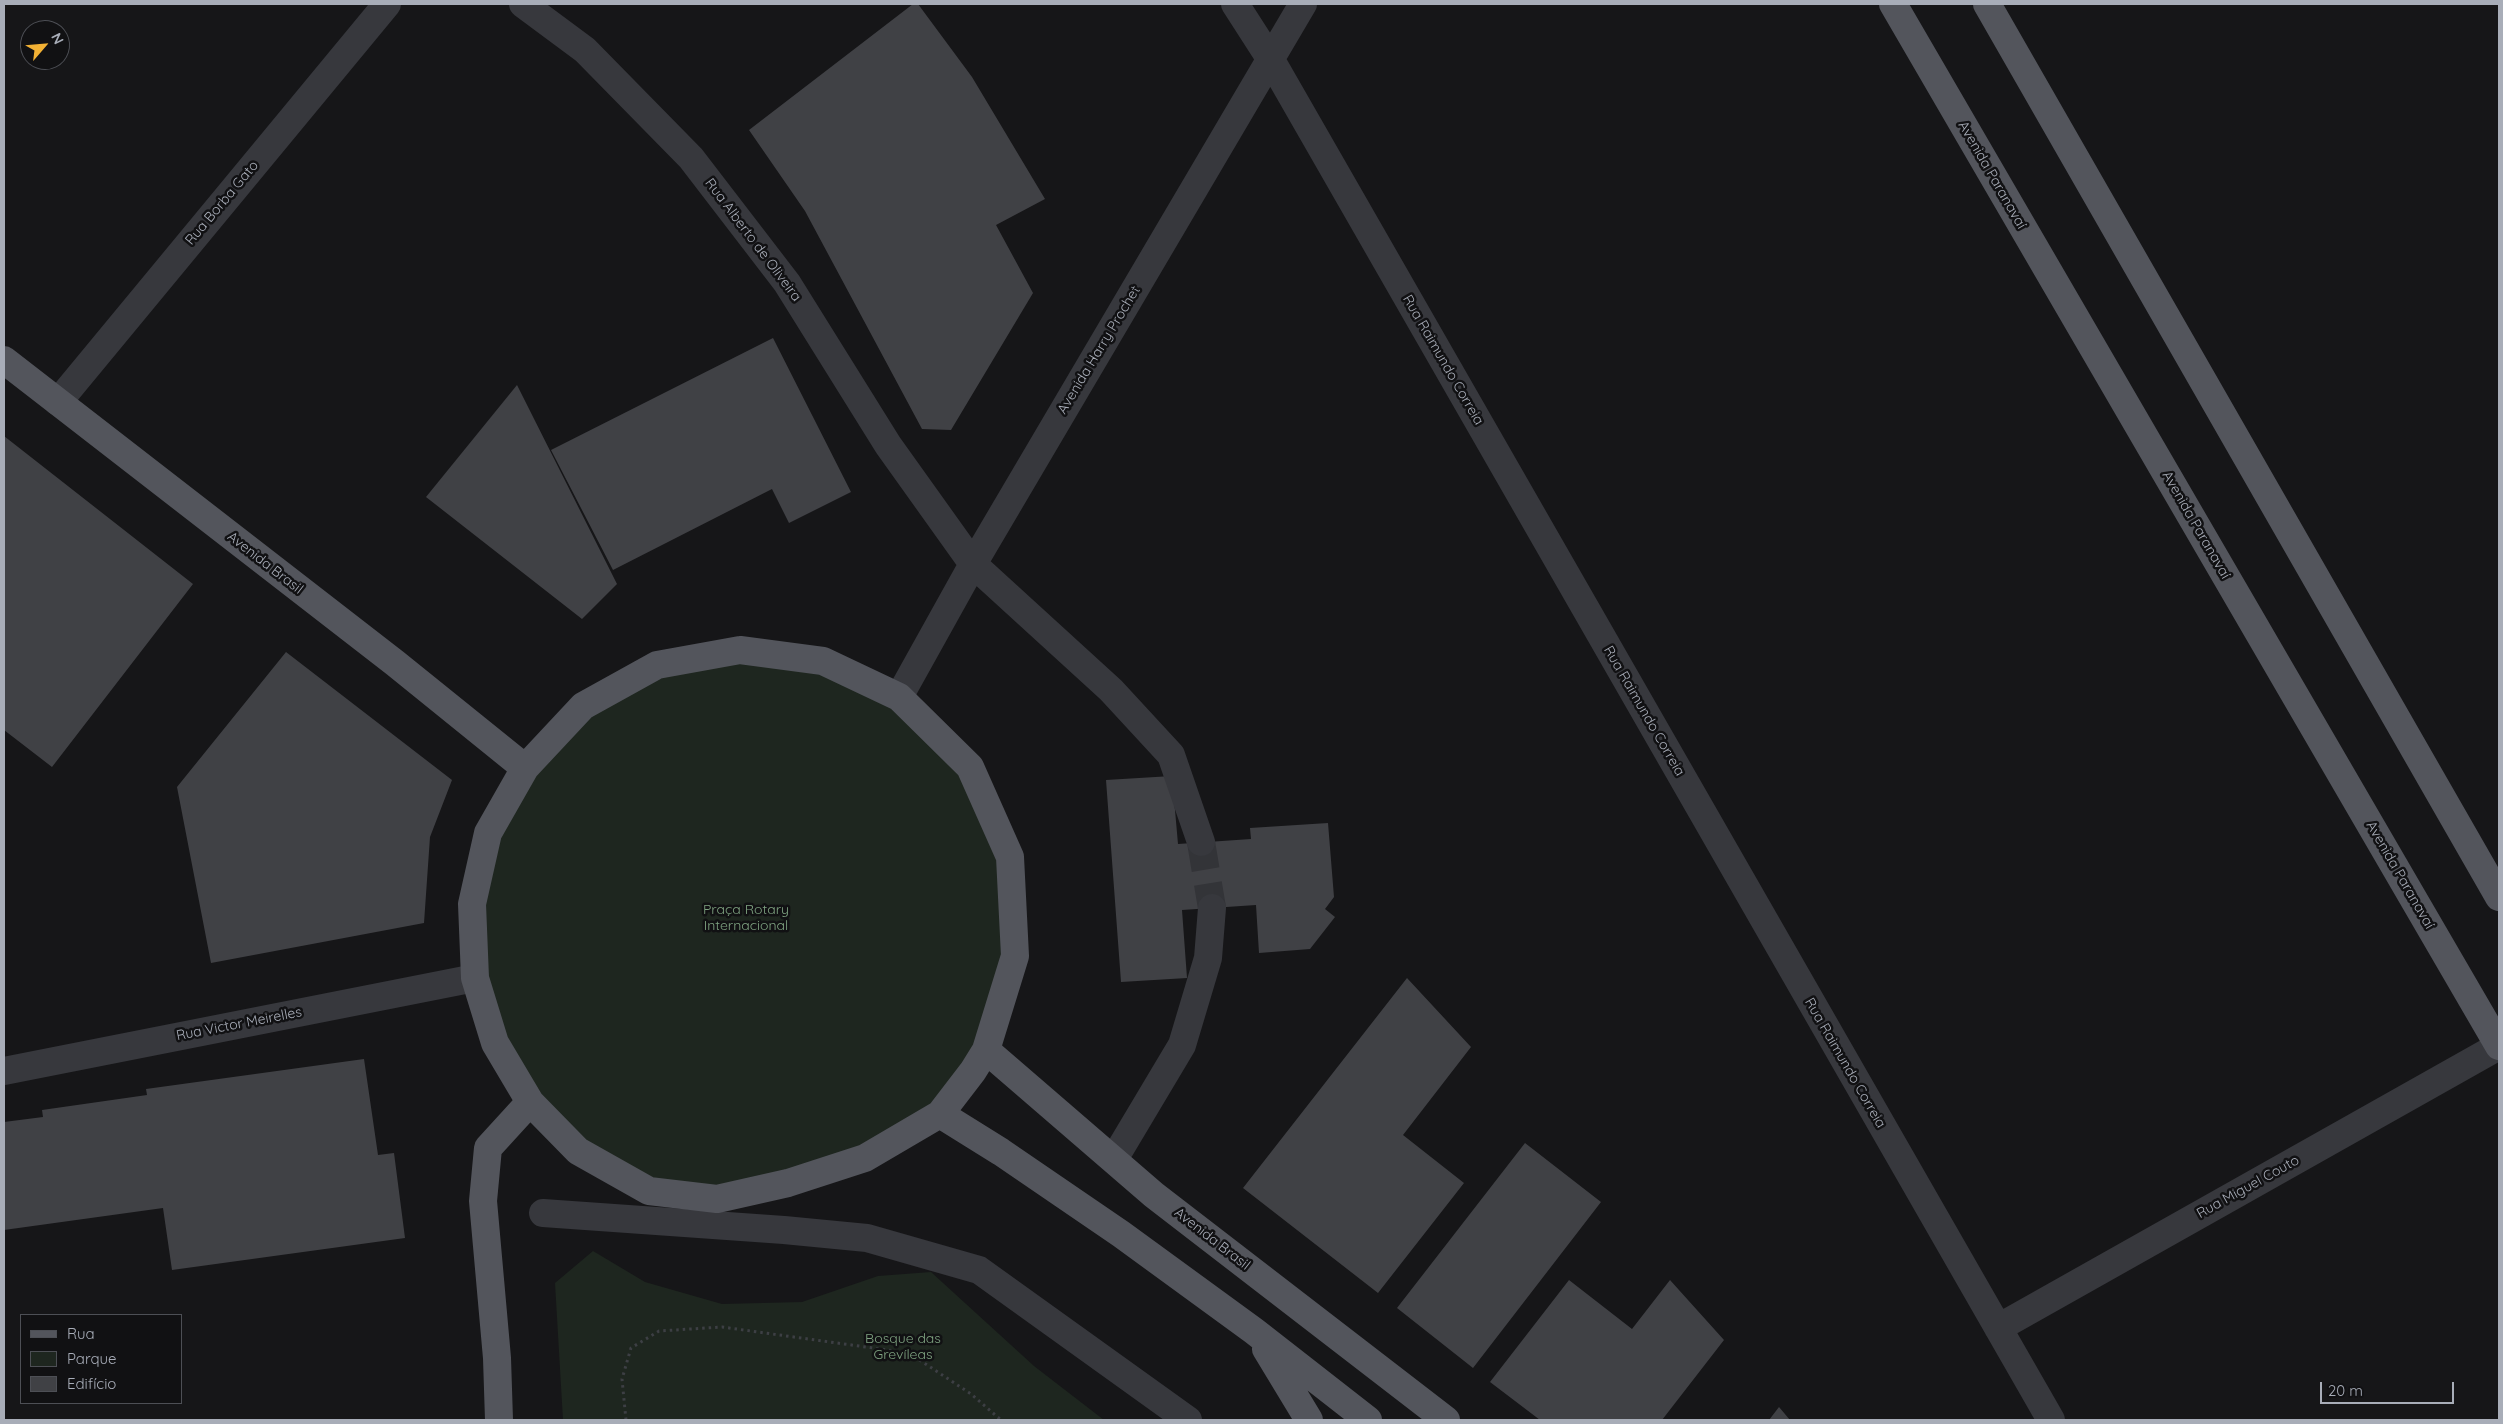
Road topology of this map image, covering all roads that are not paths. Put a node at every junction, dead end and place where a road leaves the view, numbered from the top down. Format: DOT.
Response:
graph roads {
  1 [pos="387,4"];
  2 [pos="523,4"];
  3 [pos="1235,4"];
  4 [pos="1303,4"];
  5 [pos="1893,4"];
  6 [pos="1987,4"];
  7 [pos="1271,60"];
  8 [pos="4,360"];
  9 [pos="58,402"];
  10 [pos="972,564"];
  11 [pos="899,698"];
  12 [pos="525,768"];
  13 [pos="1201,842"];
  14 [pos="2499,897"];
  15 [pos="1212,908"];
  16 [pos="475,978"];
  17 [pos="2499,1046"];
  18 [pos="986,1050"];
  19 [pos="4,1072"];
  20 [pos="530,1102"];
  21 [pos="940,1114"];
  22 [pos="1114,1159"];
  23 [pos="678,1194"];
  24 [pos="542,1213"];
  25 [pos="736,1227"];
  26 [pos="1998,1328"];
  27 [pos="1254,1331"];
  28 [pos="499,1420"];
  29 [pos="1188,1420"];
  30 [pos="1309,1420"];
  31 [pos="1368,1420"];
  32 [pos="1446,1420"];
  33 [pos="2051,1420"];
  1 -- 9 [label="street, Rua Borba Gato"];
  2 -- 10 [label="street, Rua Alberto de Oliveira"];
  3 -- 7 [label="street, Rua Raimundo Correia"];
  4 -- 7 [label="street, Avenida Harry Prochet"];
  5 -- 17 [label="main road, Avenida Paranavaí"];
  6 -- 14 [label="main road"];
  7 -- 10 [label="street, Avenida Harry Prochet"];
  7 -- 26 [label="street, Rua Raimundo Correia"];
  8 -- 9 [label="main road, Avenida Brasil"];
  9 -- 12 [label="main road, Avenida Brasil"];
  10 -- 11 [label="street, Avenida Harry Prochet"];
  10 -- 13 [label="street, Rua Alberto de Oliveira"];
  11 -- 12 [label="main road"];
  11 -- 18 [label="main road"];
  12 -- 16 [label="main road"];
  15 -- 22 [label="street"];
  16 -- 19 [label="street, Rua Victor Meirelles"];
  16 -- 20 [label="main road"];
  17 -- 26 [label="street, Rua Miguel Couto"];
  18 -- 21 [label="main road"];
  18 -- 22 [label="main road, Avenida Brasil"];
  20 -- 23 [label="main road"];
  20 -- 28 [label="main road"];
  21 -- 23 [label="main road"];
  21 -- 27 [label="main road"];
  22 -- 32 [label="main road, Avenida Brasil"];
  23 -- 25 [label="street"];
  24 -- 25 [label="street"];
  25 -- 29 [label="street"];
  26 -- 33 [label="street, Rua Raimundo Correia"];
  27 -- 30 [label="main road"];
  27 -- 31 [label="main road"];
}
